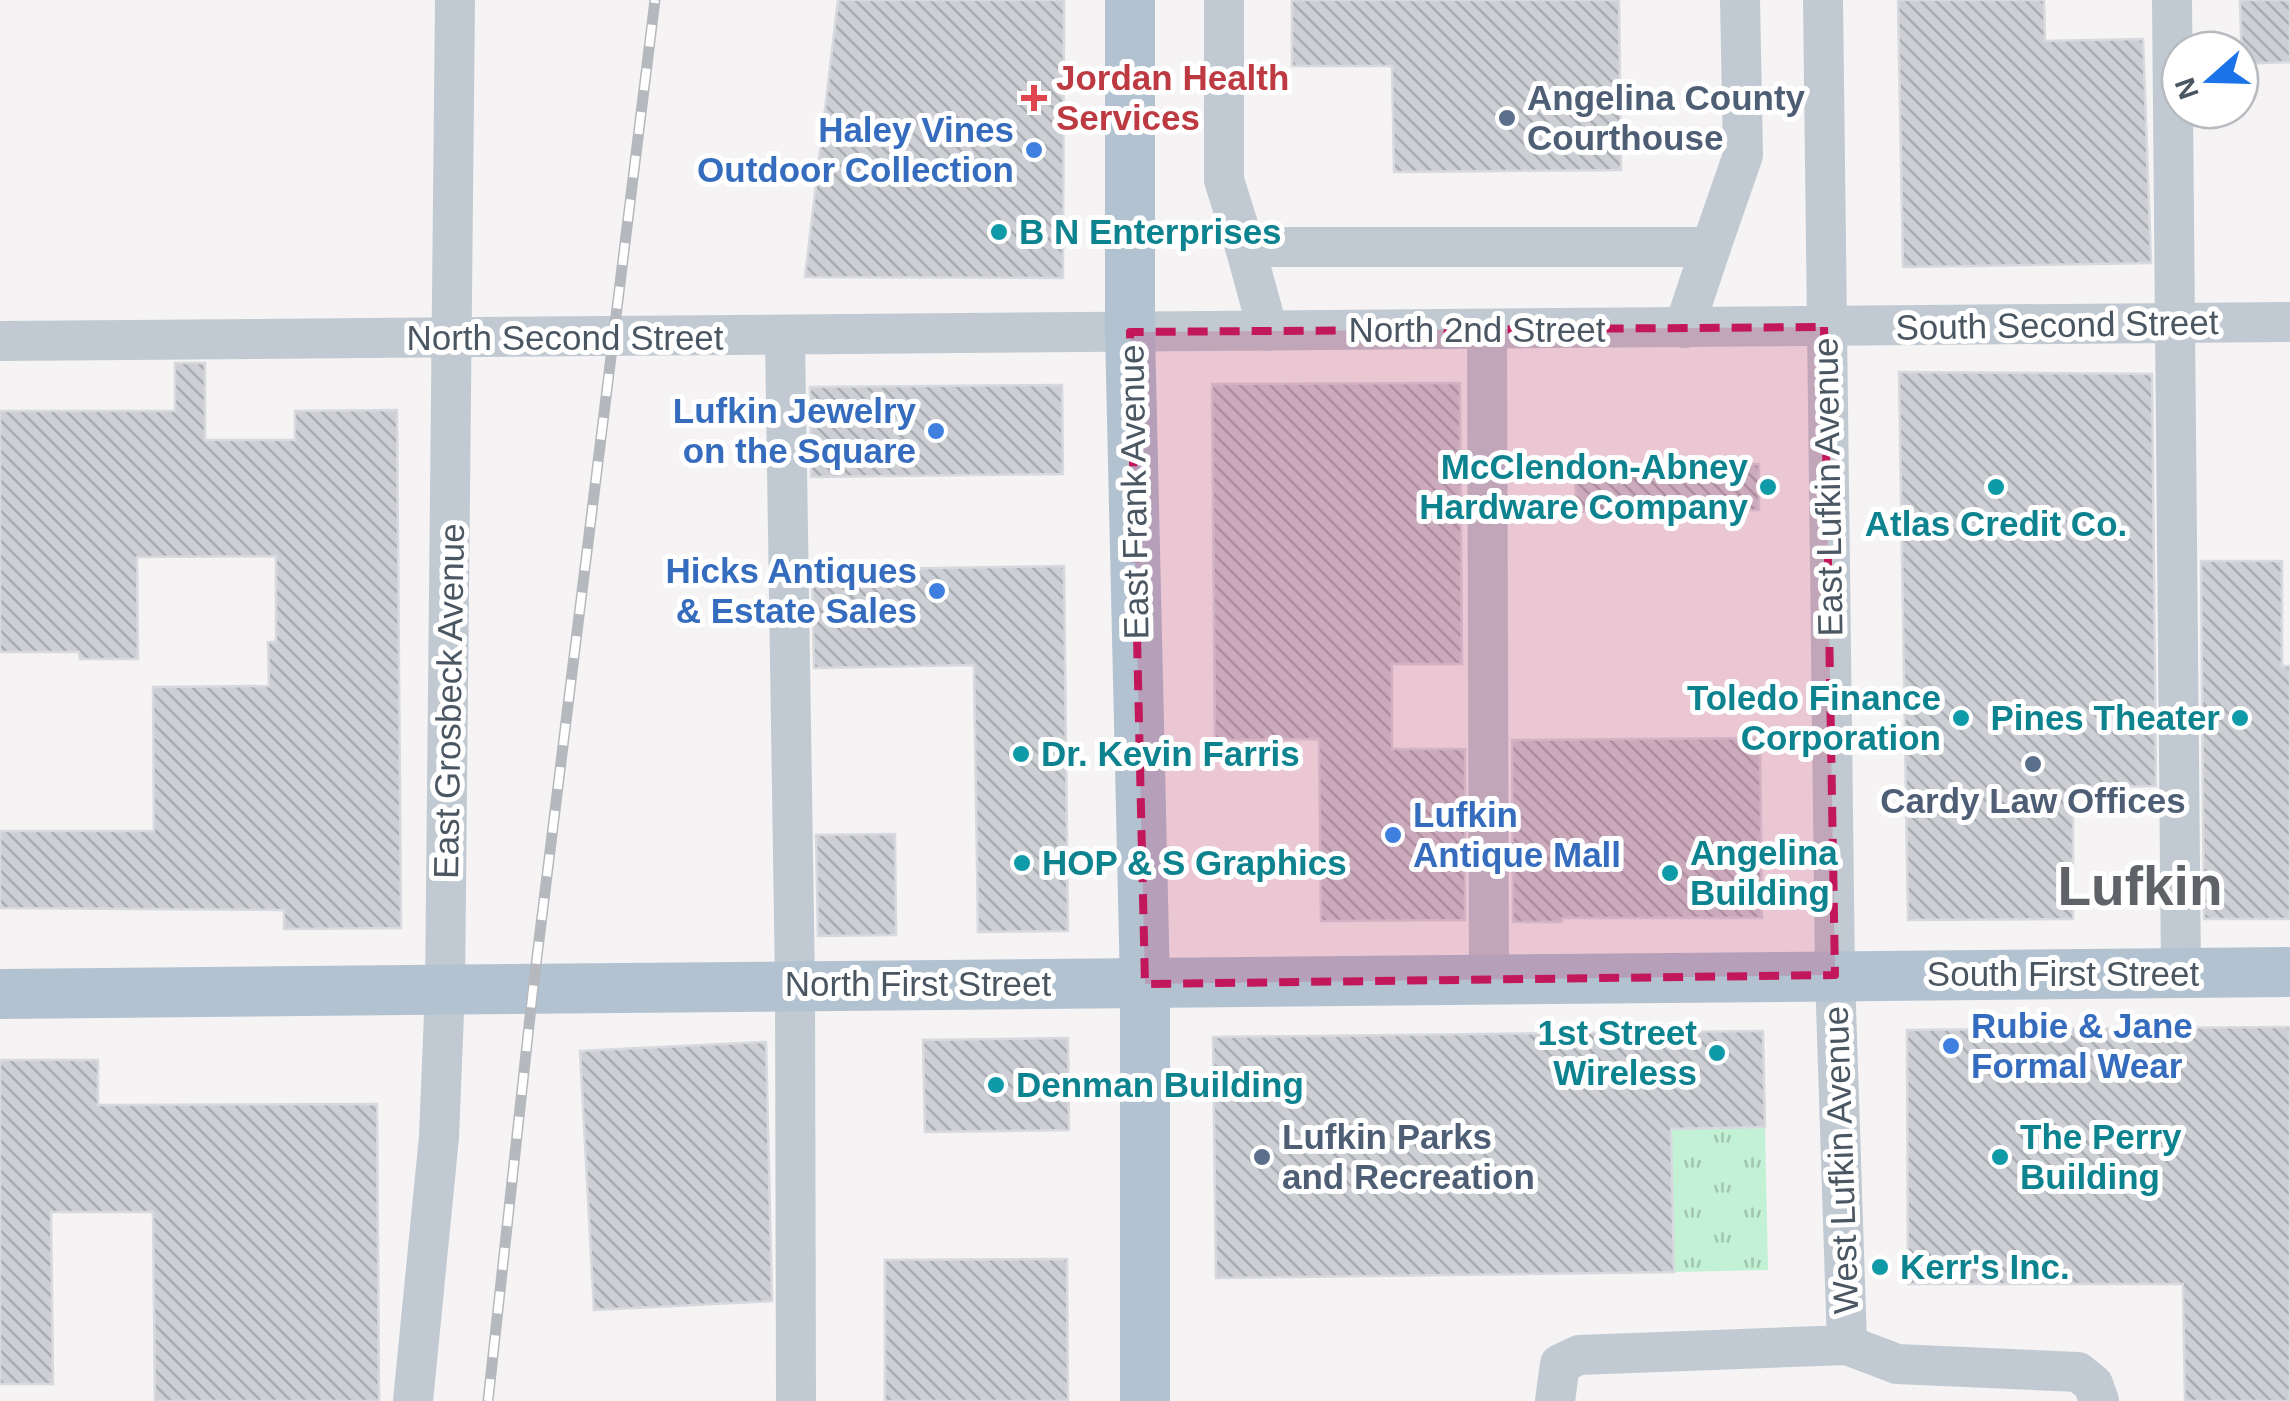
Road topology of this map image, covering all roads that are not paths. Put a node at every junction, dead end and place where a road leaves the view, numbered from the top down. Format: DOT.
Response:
graph roads {
  1 [pos="455,0"];
  2 [pos="1130,0"];
  3 [pos="1224,0"];
  4 [pos="1740,0"];
  5 [pos="1824,0"];
  6 [pos="2172,0"];
  7 [pos="1245,247"];
  8 [pos="1711,247"];
  9 [pos="2290,322"];
  10 [pos="2176,324"];
  11 [pos="1824,327"];
  12 [pos="1684,328"];
  13 [pos="1487,330"];
  14 [pos="1130,332"];
  15 [pos="1268,332"];
  16 [pos="454,338"];
  17 [pos="785,338"];
  18 [pos="0,341"];
  19 [pos="2290,972"];
  20 [pos="2181,974"];
  21 [pos="1835,975"];
  22 [pos="1490,980"];
  23 [pos="795,984"];
  24 [pos="1145,984"];
  25 [pos="444,989"];
  26 [pos="0,994"];
  27 [pos="1847,1345"];
  28 [pos="413,1401"];
  29 [pos="796,1401"];
  30 [pos="1145,1401"];
  31 [pos="1555,1401"];
  32 [pos="2098,1401"];
  1 -- 16 [label="street, East Grosbeck Avenue"];
  2 -- 14 [label="main road, East Frank Avenue"];
  3 -- 7 [label="street"];
  4 -- 8 [label="street"];
  5 -- 11 [label="street, East Lufkin Avenue"];
  6 -- 10 [label="street"];
  7 -- 8 [label="street"];
  7 -- 15 [label="street"];
  8 -- 12 [label="street"];
  9 -- 10 [label="street, South Second Street"];
  10 -- 11 [label="street, South Second Street"];
  10 -- 20 [label="street"];
  11 -- 12 [label="street, North 2nd Street"];
  11 -- 21 [label="street, East Lufkin Avenue"];
  12 -- 13 [label="street, North 2nd Street"];
  13 -- 15 [label="street, North 2nd Street"];
  13 -- 22 [label="street"];
  14 -- 15 [label="street, North 2nd Street"];
  14 -- 17 [label="street, North Second Street"];
  14 -- 24 [label="main road, East Frank Avenue"];
  16 -- 17 [label="street, North Second Street"];
  16 -- 18 [label="street, North Second Street"];
  16 -- 25 [label="street, East Grosbeck Avenue"];
  17 -- 23 [label="street"];
  19 -- 20 [label="main road, South First Street"];
  20 -- 21 [label="main road, South First Street"];
  21 -- 22 [label="main road, North First Street"];
  21 -- 27 [label="street, West Lufkin Avenue"];
  22 -- 24 [label="main road, North First Street"];
  23 -- 24 [label="main road, North First Street"];
  23 -- 25 [label="main road, North First Street"];
  23 -- 29 [label="street"];
  24 -- 30 [label="main road, East Frank Avenue"];
  25 -- 26 [label="main road, North First Street"];
  25 -- 28 [label="street, East Grosbeck Avenue"];
  27 -- 31 [label="street"];
  27 -- 32 [label="street"];
}
